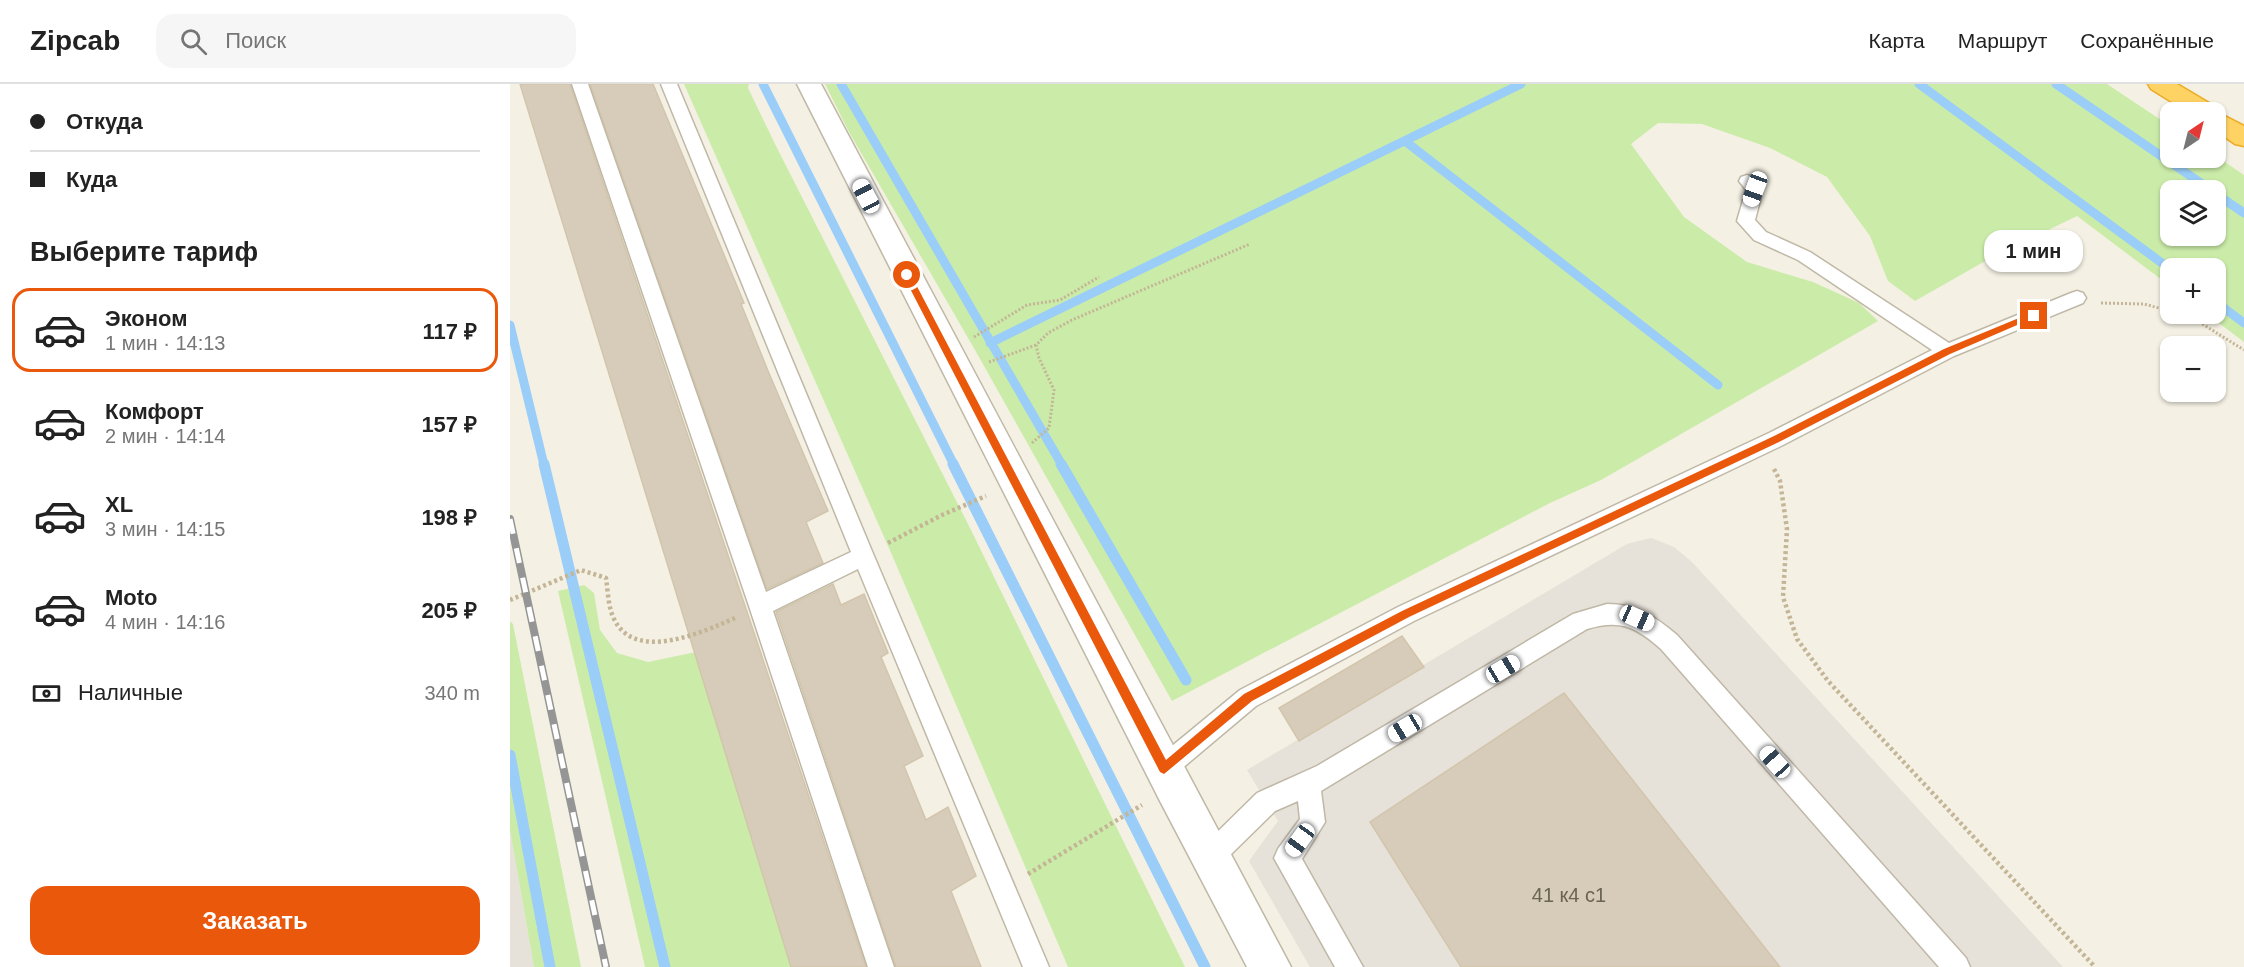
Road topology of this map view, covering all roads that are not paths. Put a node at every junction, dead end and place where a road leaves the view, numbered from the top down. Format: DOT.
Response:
graph roads {
  1 [pos="580,84"];
  2 [pos="669,84"];
  3 [pos="809,84"];
  4 [pos="2160,84"];
  5 [pos="2189,102"];
  6 [pos="2226,126"];
  7 [pos="2244,138"];
  8 [pos="1747,182"];
  9 [pos="2077,298"];
  10 [pos="1947,351"];
  11 [pos="863,556"];
  12 [pos="760,606"];
  13 [pos="1164,768"];
  14 [pos="1308,785"];
  15 [pos="1211,856"];
  16 [pos="881,967"];
  17 [pos="1036,967"];
  18 [pos="1270,967"];
  19 [pos="1350,967"];
  20 [pos="1957,967"];
  1 -- 12 [label="lane"];
  2 -- 11 [label="lane"];
  3 -- 13 [label="street"];
  4 -- 5 [label="highway"];
  6 -- 7 [label="highway"];
  8 -- 10 [label="lane"];
  9 -- 10 [label="lane"];
  10 -- 13 [label="lane"];
  11 -- 12 [label="lane"];
  11 -- 17 [label="lane"];
  12 -- 16 [label="lane"];
  13 -- 15 [label="street"];
  14 -- 15 [label="lane"];
  14 -- 19 [label="lane"];
  14 -- 20 [label="lane"];
  15 -- 18 [label="street"];
}
